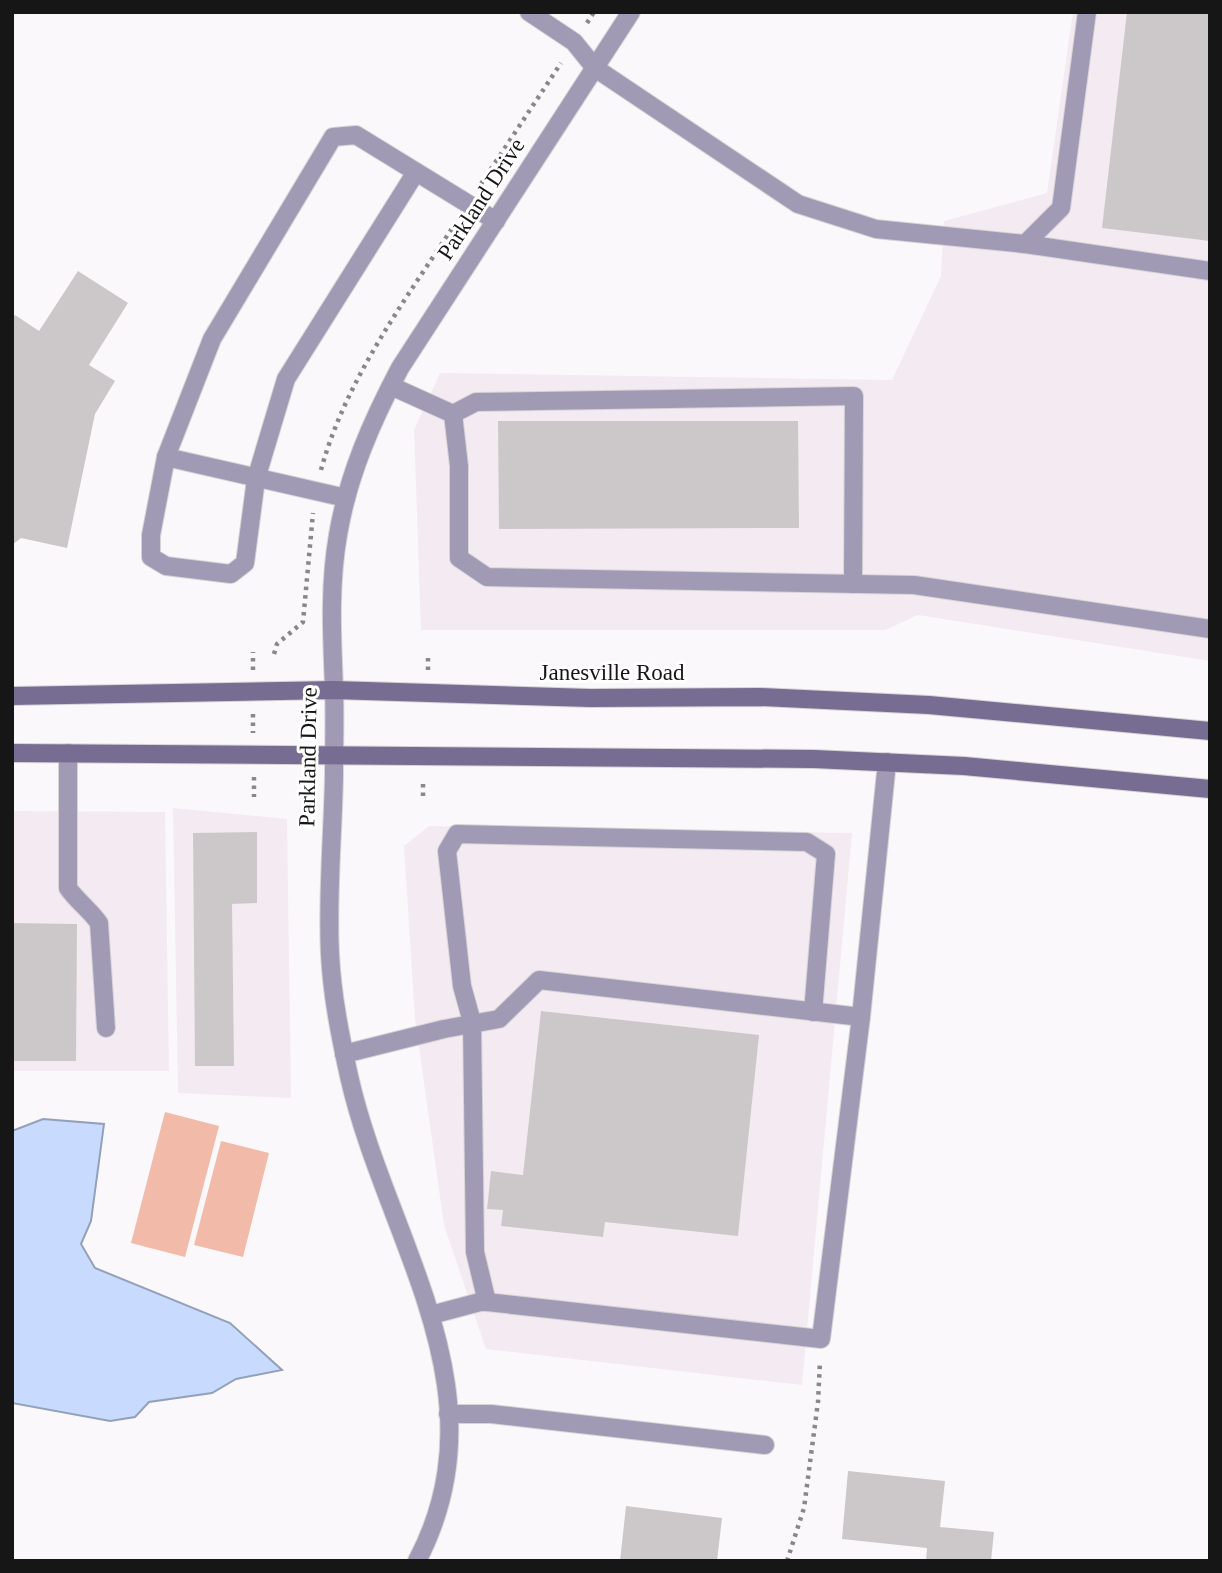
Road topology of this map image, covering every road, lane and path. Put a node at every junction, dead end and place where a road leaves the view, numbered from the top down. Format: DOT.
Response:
graph roads {
  1 [pos="529,12"];
  2 [pos="632,12"];
  3 [pos="1087,12"];
  4 [pos="595,68"];
  5 [pos="416,172"];
  6 [pos="496,221"];
  7 [pos="1025,244"];
  8 [pos="1210,271"];
  9 [pos="391,386"];
  10 [pos="453,414"];
  11 [pos="166,457"];
  12 [pos="256,479"];
  13 [pos="346,499"];
  14 [pos="853,584"];
  15 [pos="1210,629"];
  16 [pos="253,652"];
  17 [pos="428,653"];
  18 [pos="334,690"];
  19 [pos="253,692"];
  20 [pos="426,693"];
  21 [pos="12,696"];
  22 [pos="1210,731"];
  23 [pos="12,753"];
  24 [pos="68,753"];
  25 [pos="254,754"];
  26 [pos="334,754"];
  27 [pos="424,755"];
  28 [pos="887,762"];
  29 [pos="1210,789"];
  30 [pos="423,796"];
  31 [pos="254,797"];
  32 [pos="813,1012"];
  33 [pos="861,1017"];
  34 [pos="472,1022"];
  35 [pos="106,1028"];
  36 [pos="344,1054"];
  37 [pos="487,1302"];
  38 [pos="431,1315"];
  39 [pos="821,1339"];
  40 [pos="448,1415"];
  41 [pos="765,1445"];
  42 [pos="417,1561"];
  43 [pos="787,1561"];
  1 -- 4 [label="street"];
  2 -- 4 [label="street, Parkland Drive"];
  3 -- 7 [label="street"];
  4 -- 6 [label="street, Parkland Drive"];
  4 -- 7 [label="street"];
  5 -- 6 [label="street"];
  5 -- 11 [label="street"];
  5 -- 12 [label="street"];
  6 -- 9 [label="street, Parkland Drive"];
  7 -- 8 [label="street"];
  9 -- 10 [label="street"];
  9 -- 13 [label="street, Parkland Drive"];
  10 -- 14 [label="street"];
  10 -- 14 [label="street"];
  11 -- 12 [label="street"];
  11 -- 12 [label="street"];
  12 -- 13 [label="street"];
  13 -- 18 [label="street, Parkland Drive"];
  14 -- 15 [label="street"];
  16 -- 19 [label="path"];
  17 -- 20 [label="path"];
  18 -- 19 [label="main road, Janesville Road"];
  18 -- 20 [label="main road, Janesville Road"];
  18 -- 26 [label="street, Parkland Drive"];
  19 -- 21 [label="main road, Janesville Road"];
  19 -- 25 [label="path"];
  20 -- 22 [label="main road, Janesville Road"];
  23 -- 24 [label="main road"];
  24 -- 25 [label="main road"];
  24 -- 35 [label="street"];
  25 -- 26 [label="main road"];
  25 -- 31 [label="path"];
  26 -- 27 [label="main road"];
  26 -- 36 [label="street, Parkland Drive"];
  27 -- 28 [label="main road"];
  27 -- 30 [label="path"];
  28 -- 29 [label="main road"];
  28 -- 33 [label="street"];
  32 -- 33 [label="street"];
  32 -- 34 [label="street"];
  32 -- 34 [label="street"];
  33 -- 39 [label="street"];
  34 -- 36 [label="street"];
  34 -- 37 [label="street"];
  36 -- 38 [label="street, Parkland Drive"];
  37 -- 38 [label="street"];
  37 -- 39 [label="street"];
  38 -- 40 [label="street, Parkland Drive"];
  39 -- 43 [label="path"];
  40 -- 41 [label="street"];
  40 -- 42 [label="street, Parkland Drive"];
}
